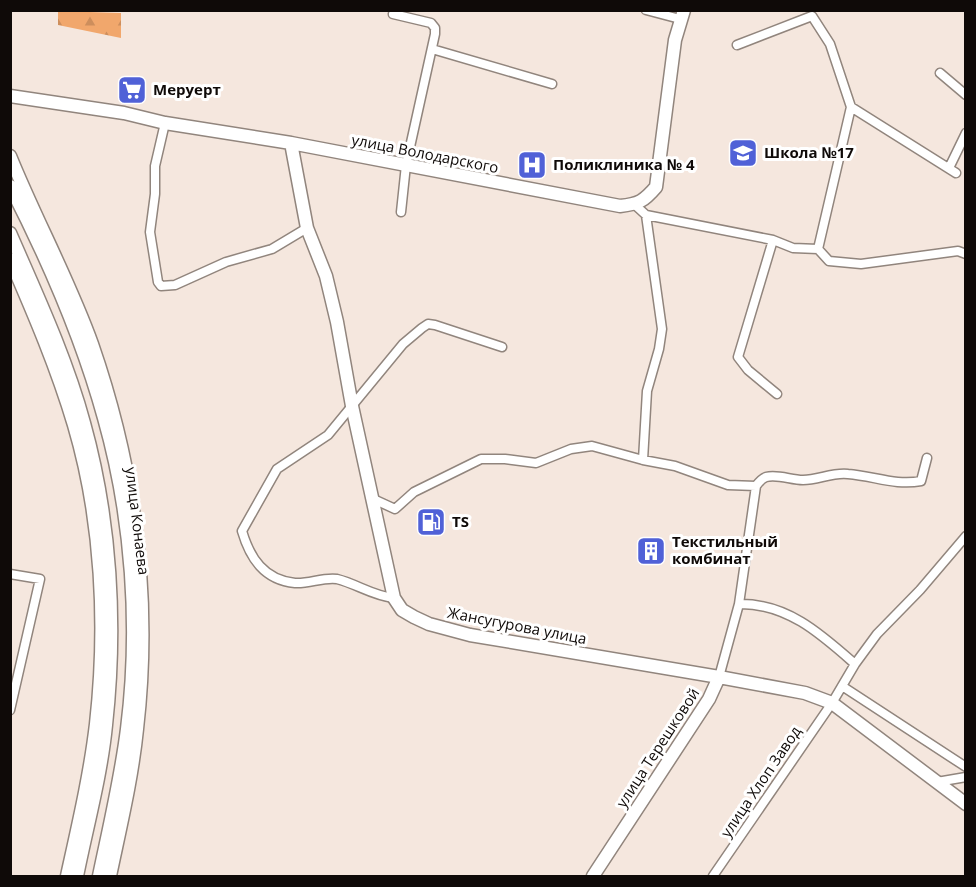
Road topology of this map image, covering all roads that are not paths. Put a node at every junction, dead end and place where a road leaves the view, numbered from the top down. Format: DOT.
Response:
graph roads {
  1 [pos="646,10"];
  2 [pos="393,14"];
  3 [pos="682,15"];
  4 [pos="737,45"];
  5 [pos="432,50"];
  6 [pos="940,73"];
  7 [pos="552,84"];
  8 [pos="966,95"];
  9 [pos="10,96"];
  10 [pos="851,107"];
  11 [pos="165,123"];
  12 [pos="966,133"];
  13 [pos="291,143"];
  14 [pos="12,160"];
  15 [pos="406,165"];
  16 [pos="10,186"];
  17 [pos="634,204"];
  18 [pos="401,212"];
  19 [pos="646,215"];
  20 [pos="307,228"];
  21 [pos="10,233"];
  22 [pos="773,240"];
  23 [pos="818,249"];
  24 [pos="966,254"];
  25 [pos="10,259"];
  26 [pos="502,346"];
  27 [pos="777,394"];
  28 [pos="352,406"];
  29 [pos="927,458"];
  30 [pos="643,460"];
  31 [pos="756,486"];
  32 [pos="371,498"];
  33 [pos="966,536"];
  34 [pos="10,574"];
  35 [pos="394,598"];
  36 [pos="739,604"];
  37 [pos="855,664"];
  38 [pos="719,677"];
  39 [pos="842,686"];
  40 [pos="832,703"];
  41 [pos="10,710"];
  42 [pos="966,767"];
  43 [pos="966,777"];
  44 [pos="937,782"];
  45 [pos="966,804"];
  46 [pos="596,875"];
  47 [pos="68,876"];
  48 [pos="77,876"];
  49 [pos="99,876"];
  50 [pos="110,876"];
  51 [pos="713,876"];
  1 -- 3 [label="street"];
  2 -- 5 [label="street"];
  3 -- 17 [label="main road"];
  4 -- 10 [label="street"];
  5 -- 7 [label="street"];
  5 -- 15 [label="street"];
  6 -- 8 [label="street"];
  9 -- 11 [label="main road, улица Володарского"];
  10 -- 12 [label="street"];
  10 -- 23 [label="street"];
  11 -- 13 [label="main road, улица Володарского"];
  11 -- 20 [label="street"];
  13 -- 15 [label="main road, улица Володарского"];
  13 -- 20 [label="main road"];
  14 -- 50 [label="main road"];
  15 -- 17 [label="main road, улица Володарского"];
  15 -- 18 [label="street"];
  16 -- 49 [label="main road, улица Конаева"];
  17 -- 19 [label="street"];
  19 -- 22 [label="street"];
  19 -- 30 [label="street"];
  20 -- 28 [label="main road"];
  21 -- 48 [label="main road"];
  22 -- 23 [label="street"];
  22 -- 27 [label="street"];
  23 -- 24 [label="street"];
  25 -- 47 [label="main road"];
  26 -- 28 [label="street"];
  28 -- 32 [label="main road"];
  28 -- 35 [label="street"];
  29 -- 31 [label="street"];
  30 -- 31 [label="street"];
  30 -- 32 [label="street"];
  31 -- 36 [label="street, улица Терешковой"];
  32 -- 35 [label="main road"];
  33 -- 37 [label="street, улица Хлоп Завод"];
  34 -- 41 [label="street"];
  35 -- 38 [label="main road, Жансугурова улица"];
  36 -- 37 [label="street"];
  36 -- 38 [label="street, улица Терешковой"];
  37 -- 39 [label="street, улица Хлоп Завод"];
  38 -- 40 [label="main road, Жансугурова улица"];
  38 -- 46 [label="main road, улица Терешковой"];
  39 -- 40 [label="street, улица Хлоп Завод"];
  39 -- 42 [label="street"];
  40 -- 44 [label="main road, Жансугурова улица"];
  40 -- 51 [label="street, улица Хлоп Завод"];
  43 -- 44 [label="street"];
  44 -- 45 [label="main road, Жансугурова улица"];
}
